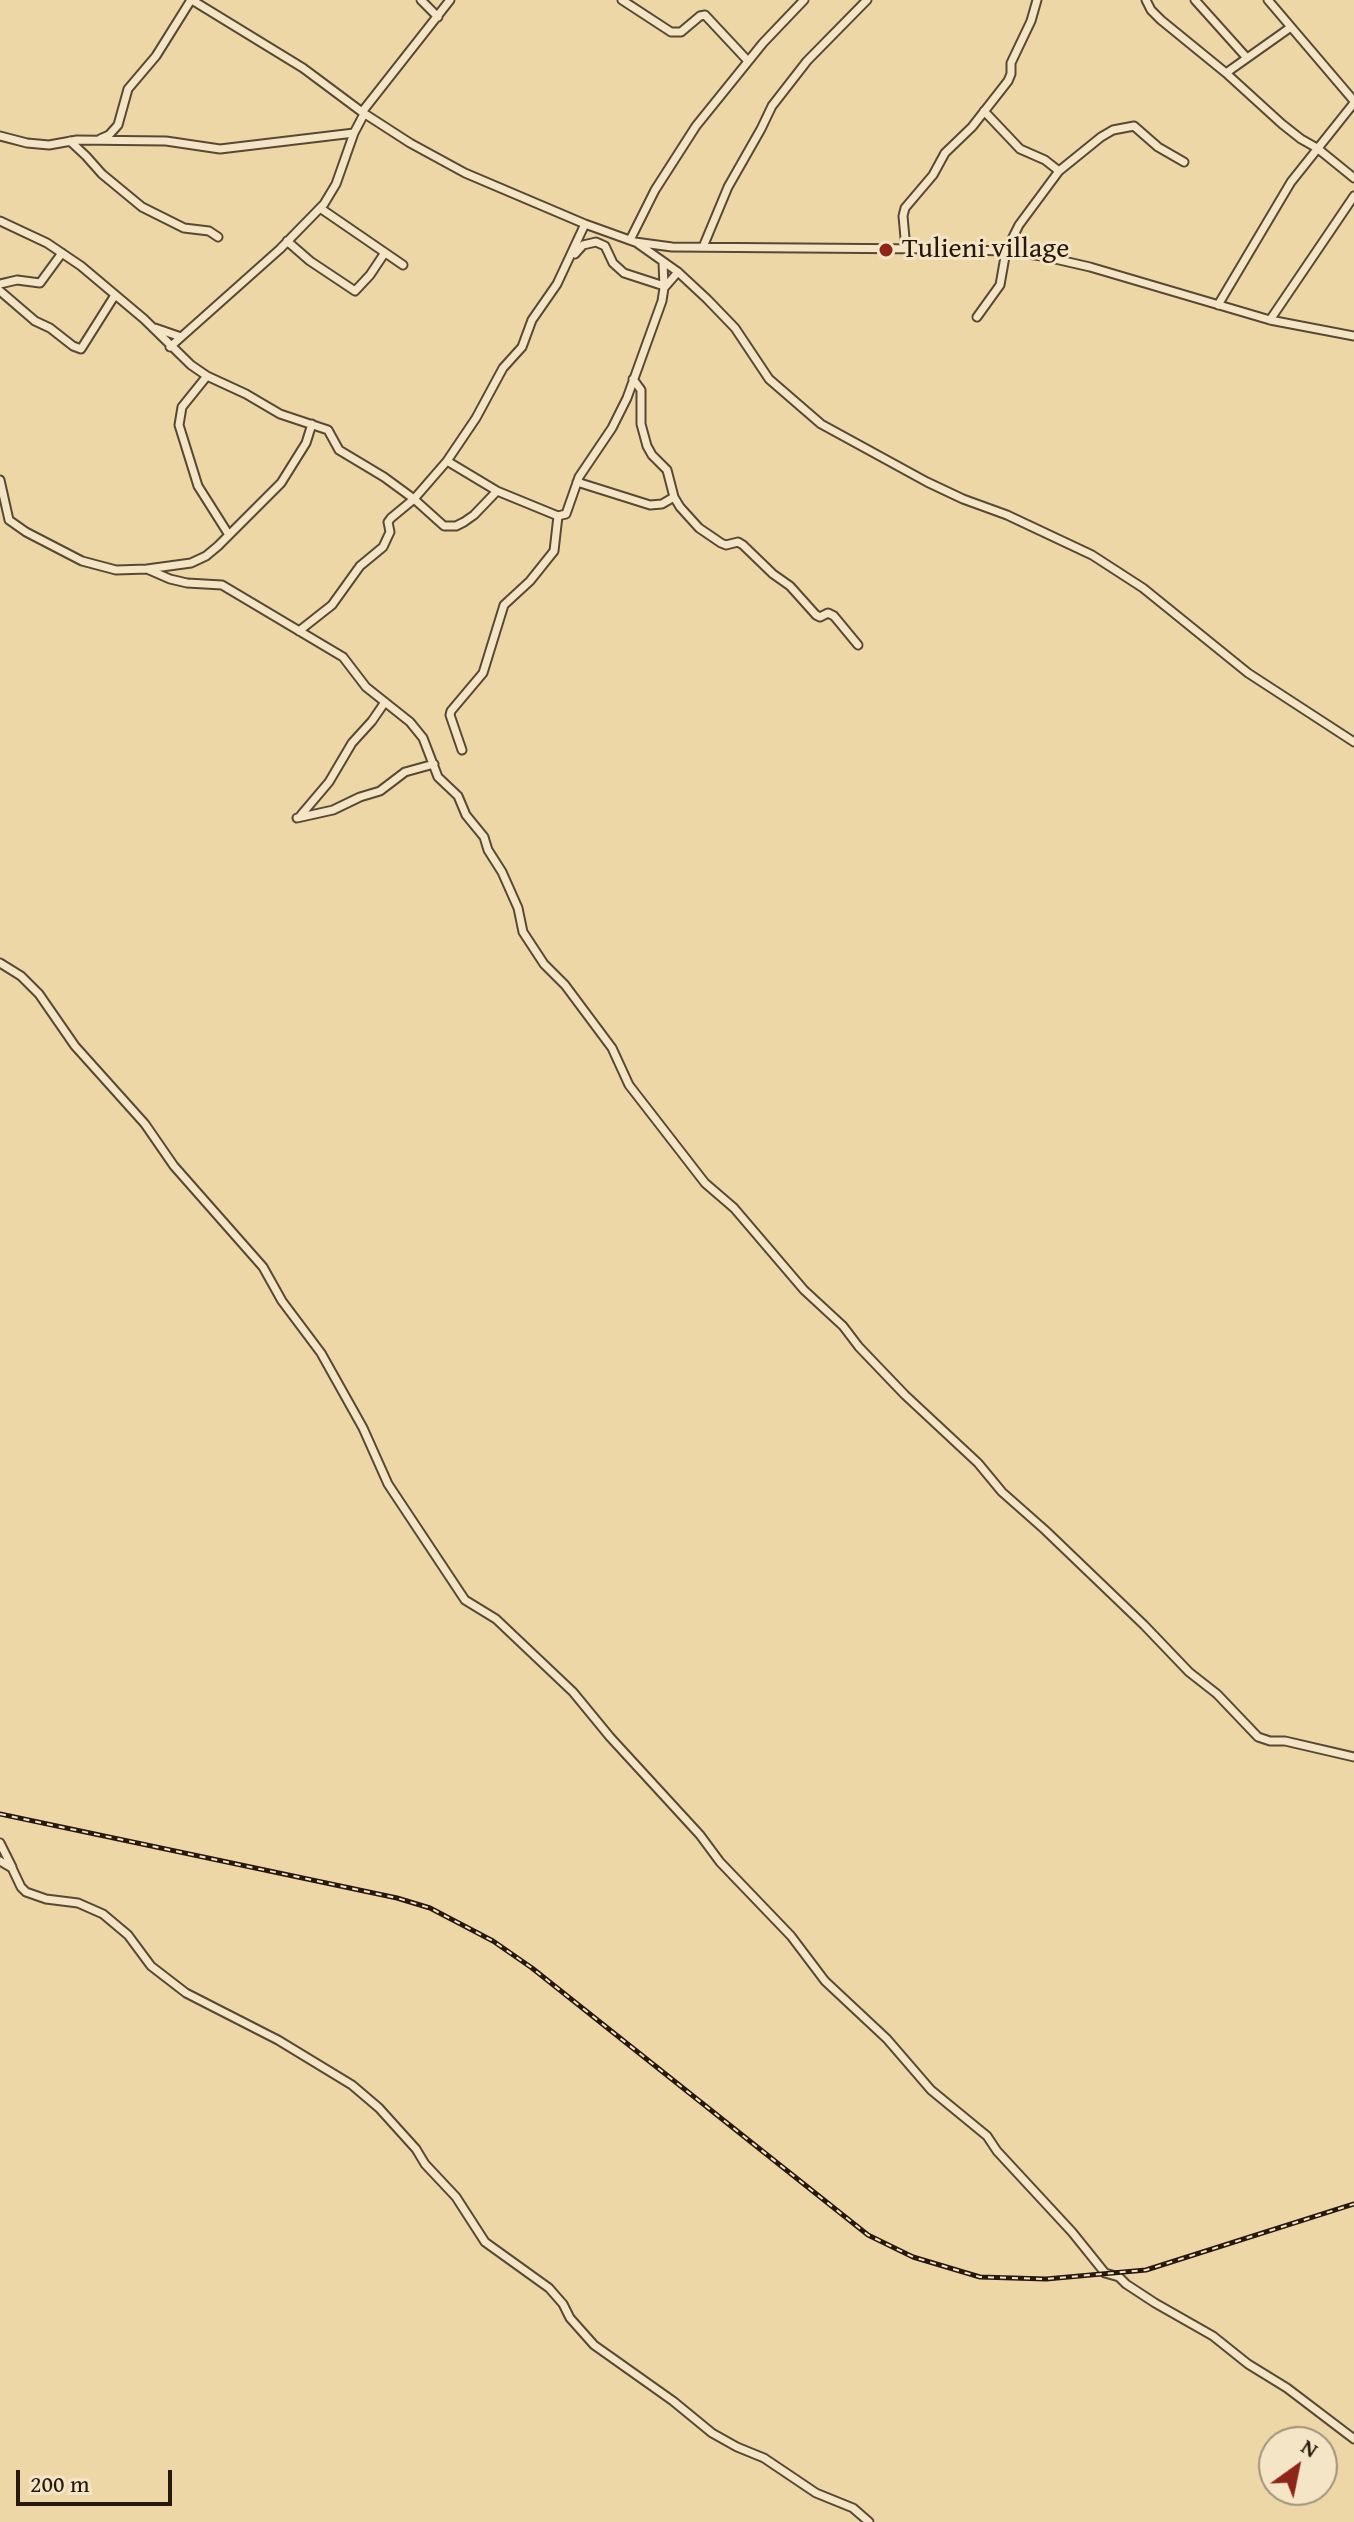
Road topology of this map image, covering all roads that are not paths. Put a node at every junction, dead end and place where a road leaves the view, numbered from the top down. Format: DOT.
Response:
graph roads {
  1 [pos="191,0"];
  2 [pos="421,0"];
  3 [pos="450,0"];
  4 [pos="622,0"];
  5 [pos="867,0"];
  6 [pos="1037,0"];
  7 [pos="1146,0"];
  8 [pos="1195,0"];
  9 [pos="1268,0"];
  10 [pos="802,1"];
  11 [pos="438,17"];
  12 [pos="1291,27"];
  13 [pos="1247,58"];
  14 [pos="748,61"];
  15 [pos="1226,73"];
  16 [pos="1354,102"];
  17 [pos="984,111"];
  18 [pos="363,113"];
  19 [pos="354,133"];
  20 [pos="0,136"];
  21 [pos="98,140"];
  22 [pos="70,141"];
  23 [pos="1317,148"];
  24 [pos="1184,162"];
  25 [pos="1059,171"];
  26 [pos="1354,178"];
  27 [pos="1354,196"];
  28 [pos="320,208"];
  29 [pos="0,221"];
  30 [pos="585,224"];
  31 [pos="218,237"];
  32 [pos="287,241"];
  33 [pos="632,241"];
  34 [pos="703,247"];
  35 [pos="906,249"];
  36 [pos="1006,251"];
  37 [pos="62,253"];
  38 [pos="384,254"];
  39 [pos="570,257"];
  40 [pos="663,262"];
  41 [pos="403,265"];
  42 [pos="678,272"];
  43 [pos="0,284"];
  44 [pos="664,287"];
  45 [pos="0,291"];
  46 [pos="115,295"];
  47 [pos="1218,305"];
  48 [pos="977,317"];
  49 [pos="1270,320"];
  50 [pos="153,328"];
  51 [pos="1354,336"];
  52 [pos="181,337"];
  53 [pos="170,347"];
  54 [pos="207,376"];
  55 [pos="633,379"];
  56 [pos="312,424"];
  57 [pos="447,461"];
  58 [pos="0,480"];
  59 [pos="577,482"];
  60 [pos="497,491"];
  61 [pos="674,497"];
  62 [pos="414,499"];
  63 [pos="558,516"];
  64 [pos="4,520"];
  65 [pos="229,535"];
  66 [pos="147,569"];
  67 [pos="299,631"];
  68 [pos="858,645"];
  69 [pos="385,702"];
  70 [pos="1354,742"];
  71 [pos="462,750"];
  72 [pos="434,764"];
  73 [pos="0,963"];
  74 [pos="1354,1757"];
  75 [pos="0,1843"];
  76 [pos="0,1861"];
  77 [pos="12,1867"];
  78 [pos="1354,2439"];
  79 [pos="869,2522"];
  1 -- 18 [label="street"];
  1 -- 21 [label="street"];
  2 -- 11 [label="street"];
  3 -- 11 [label="street"];
  4 -- 14 [label="street"];
  5 -- 34 [label="street"];
  6 -- 17 [label="street"];
  7 -- 15 [label="street"];
  8 -- 13 [label="street"];
  9 -- 12 [label="street"];
  10 -- 14 [label="street"];
  11 -- 18 [label="street"];
  12 -- 13 [label="street"];
  12 -- 16 [label="street"];
  13 -- 15 [label="street"];
  14 -- 33 [label="street"];
  15 -- 23 [label="street"];
  16 -- 23 [label="street"];
  17 -- 25 [label="street"];
  17 -- 35 [label="street"];
  18 -- 19 [label="street"];
  18 -- 30 [label="street"];
  19 -- 21 [label="street"];
  19 -- 28 [label="street"];
  20 -- 22 [label="street"];
  21 -- 22 [label="street"];
  22 -- 31 [label="street"];
  23 -- 26 [label="street"];
  23 -- 47 [label="street"];
  24 -- 25 [label="street"];
  25 -- 36 [label="street"];
  27 -- 49 [label="street"];
  28 -- 32 [label="street"];
  28 -- 38 [label="street"];
  29 -- 37 [label="street"];
  30 -- 33 [label="street"];
  30 -- 39 [label="street"];
  32 -- 38 [label="street"];
  32 -- 52 [label="street"];
  33 -- 34 [label="street"];
  33 -- 40 [label="street"];
  34 -- 35 [label="street"];
  35 -- 36 [label="street"];
  36 -- 47 [label="street"];
  36 -- 48 [label="street"];
  37 -- 43 [label="street"];
  37 -- 46 [label="street"];
  38 -- 41 [label="street"];
  39 -- 44 [label="street"];
  39 -- 57 [label="street"];
  40 -- 42 [label="street"];
  40 -- 44 [label="street"];
  42 -- 44 [label="street"];
  42 -- 70 [label="street"];
  44 -- 55 [label="street"];
  45 -- 46 [label="street"];
  46 -- 50 [label="street"];
  47 -- 49 [label="street"];
  49 -- 51 [label="street"];
  50 -- 52 [label="street"];
  50 -- 53 [label="street"];
  52 -- 53 [label="street"];
  53 -- 54 [label="street"];
  54 -- 56 [label="street"];
  54 -- 65 [label="street"];
  55 -- 59 [label="street"];
  55 -- 61 [label="street"];
  56 -- 62 [label="street"];
  56 -- 65 [label="street"];
  57 -- 60 [label="street"];
  57 -- 62 [label="street"];
  58 -- 64 [label="street"];
  59 -- 61 [label="street"];
  59 -- 63 [label="street"];
  60 -- 62 [label="street"];
  60 -- 63 [label="street"];
  61 -- 68 [label="street"];
  62 -- 67 [label="street"];
  63 -- 71 [label="street"];
  64 -- 66 [label="street"];
  65 -- 66 [label="street"];
  66 -- 67 [label="street"];
  67 -- 69 [label="street"];
  69 -- 72 [label="street"];
  69 -- 72 [label="street"];
  72 -- 74 [label="street"];
  73 -- 78 [label="street"];
  75 -- 77 [label="street"];
  76 -- 77 [label="street"];
  77 -- 79 [label="street"];
}
